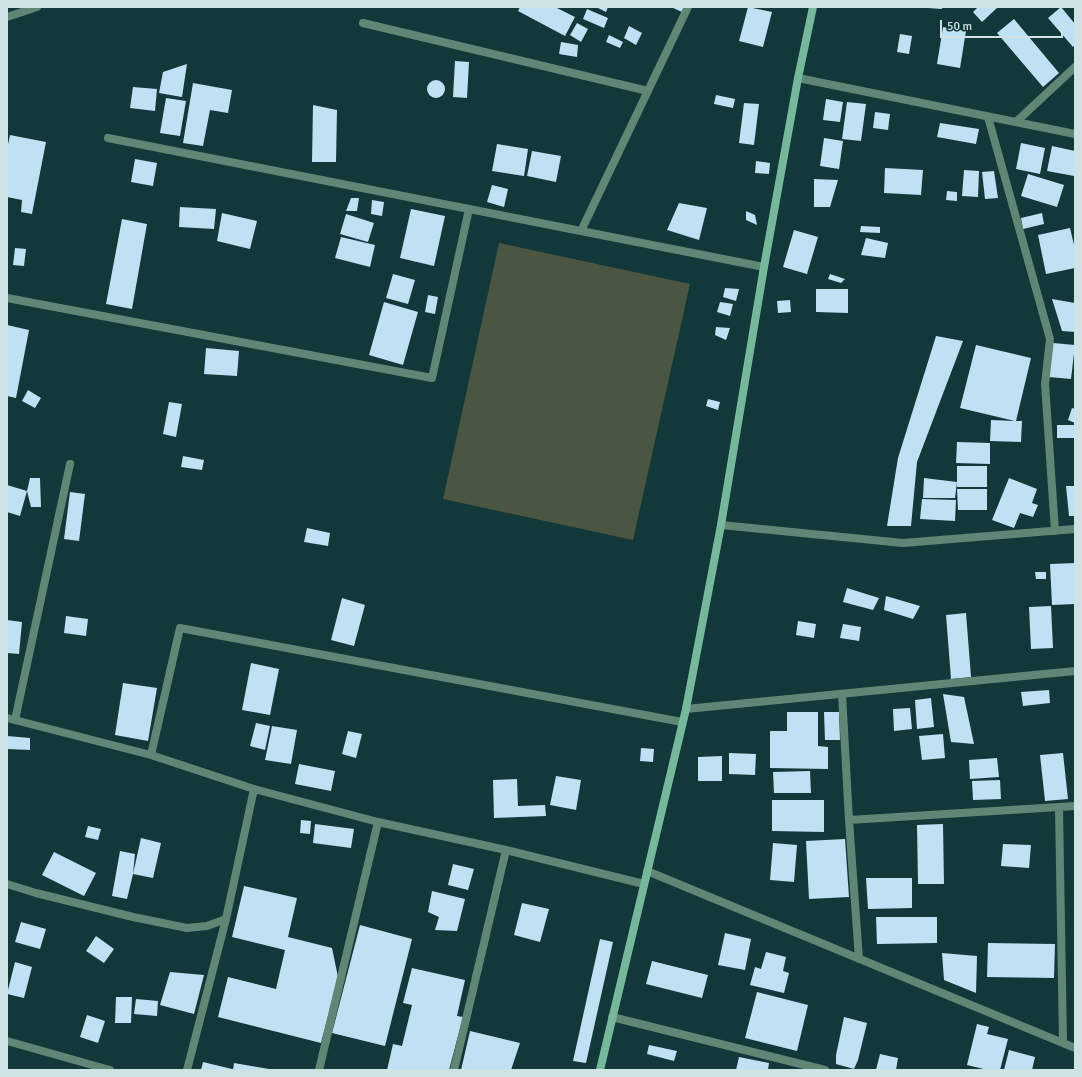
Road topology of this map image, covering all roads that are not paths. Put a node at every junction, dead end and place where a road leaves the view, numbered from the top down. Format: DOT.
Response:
graph roads {
  1 [pos="37,7"];
  2 [pos="688,7"];
  3 [pos="813,7"];
  4 [pos="7,18"];
  5 [pos="363,22"];
  6 [pos="1075,67"];
  7 [pos="798,78"];
  8 [pos="648,91"];
  9 [pos="988,117"];
  10 [pos="1016,122"];
  11 [pos="1075,134"];
  12 [pos="108,138"];
  13 [pos="469,209"];
  14 [pos="581,231"];
  15 [pos="764,267"];
  16 [pos="7,298"];
  17 [pos="70,464"];
  18 [pos="721,525"];
  19 [pos="1075,529"];
  20 [pos="1055,531"];
  21 [pos="1075,671"];
  22 [pos="842,694"];
  23 [pos="686,709"];
  24 [pos="11,719"];
  25 [pos="682,722"];
  26 [pos="151,755"];
  27 [pos="254,789"];
  28 [pos="1075,806"];
  29 [pos="1059,807"];
  30 [pos="849,820"];
  31 [pos="378,822"];
  32 [pos="506,850"];
  33 [pos="647,871"];
  34 [pos="7,884"];
  35 [pos="644,884"];
  36 [pos="226,919"];
  37 [pos="858,959"];
  38 [pos="612,1017"];
  39 [pos="7,1041"];
  40 [pos="1063,1043"];
  41 [pos="1075,1048"];
  42 [pos="110,1070"];
  43 [pos="187,1070"];
  44 [pos="319,1070"];
  45 [pos="454,1070"];
  46 [pos="600,1070"];
  47 [pos="825,1070"];
  1 -- 4 [label="street"];
  2 -- 8 [label="street"];
  3 -- 7 [label="street"];
  5 -- 8 [label="street"];
  6 -- 10 [label="street"];
  7 -- 9 [label="street"];
  7 -- 15 [label="street"];
  8 -- 14 [label="street"];
  9 -- 10 [label="street"];
  9 -- 20 [label="street"];
  10 -- 11 [label="street"];
  12 -- 13 [label="street"];
  13 -- 14 [label="street"];
  13 -- 16 [label="street"];
  14 -- 15 [label="street"];
  15 -- 18 [label="street"];
  17 -- 24 [label="street"];
  18 -- 20 [label="street"];
  18 -- 23 [label="street"];
  19 -- 20 [label="street"];
  21 -- 22 [label="street"];
  22 -- 23 [label="street"];
  22 -- 30 [label="street"];
  23 -- 25 [label="street"];
  24 -- 26 [label="street"];
  25 -- 26 [label="street"];
  25 -- 33 [label="street"];
  26 -- 27 [label="street"];
  27 -- 31 [label="street"];
  27 -- 36 [label="street"];
  28 -- 29 [label="street"];
  29 -- 30 [label="street"];
  29 -- 40 [label="street"];
  30 -- 37 [label="street"];
  31 -- 32 [label="street"];
  31 -- 44 [label="street"];
  32 -- 35 [label="street"];
  32 -- 45 [label="street"];
  33 -- 35 [label="street"];
  33 -- 37 [label="street"];
  34 -- 36 [label="street"];
  35 -- 38 [label="street"];
  36 -- 43 [label="street"];
  37 -- 40 [label="street"];
  38 -- 46 [label="street"];
  38 -- 47 [label="street"];
  39 -- 42 [label="street"];
  40 -- 41 [label="street"];
}
